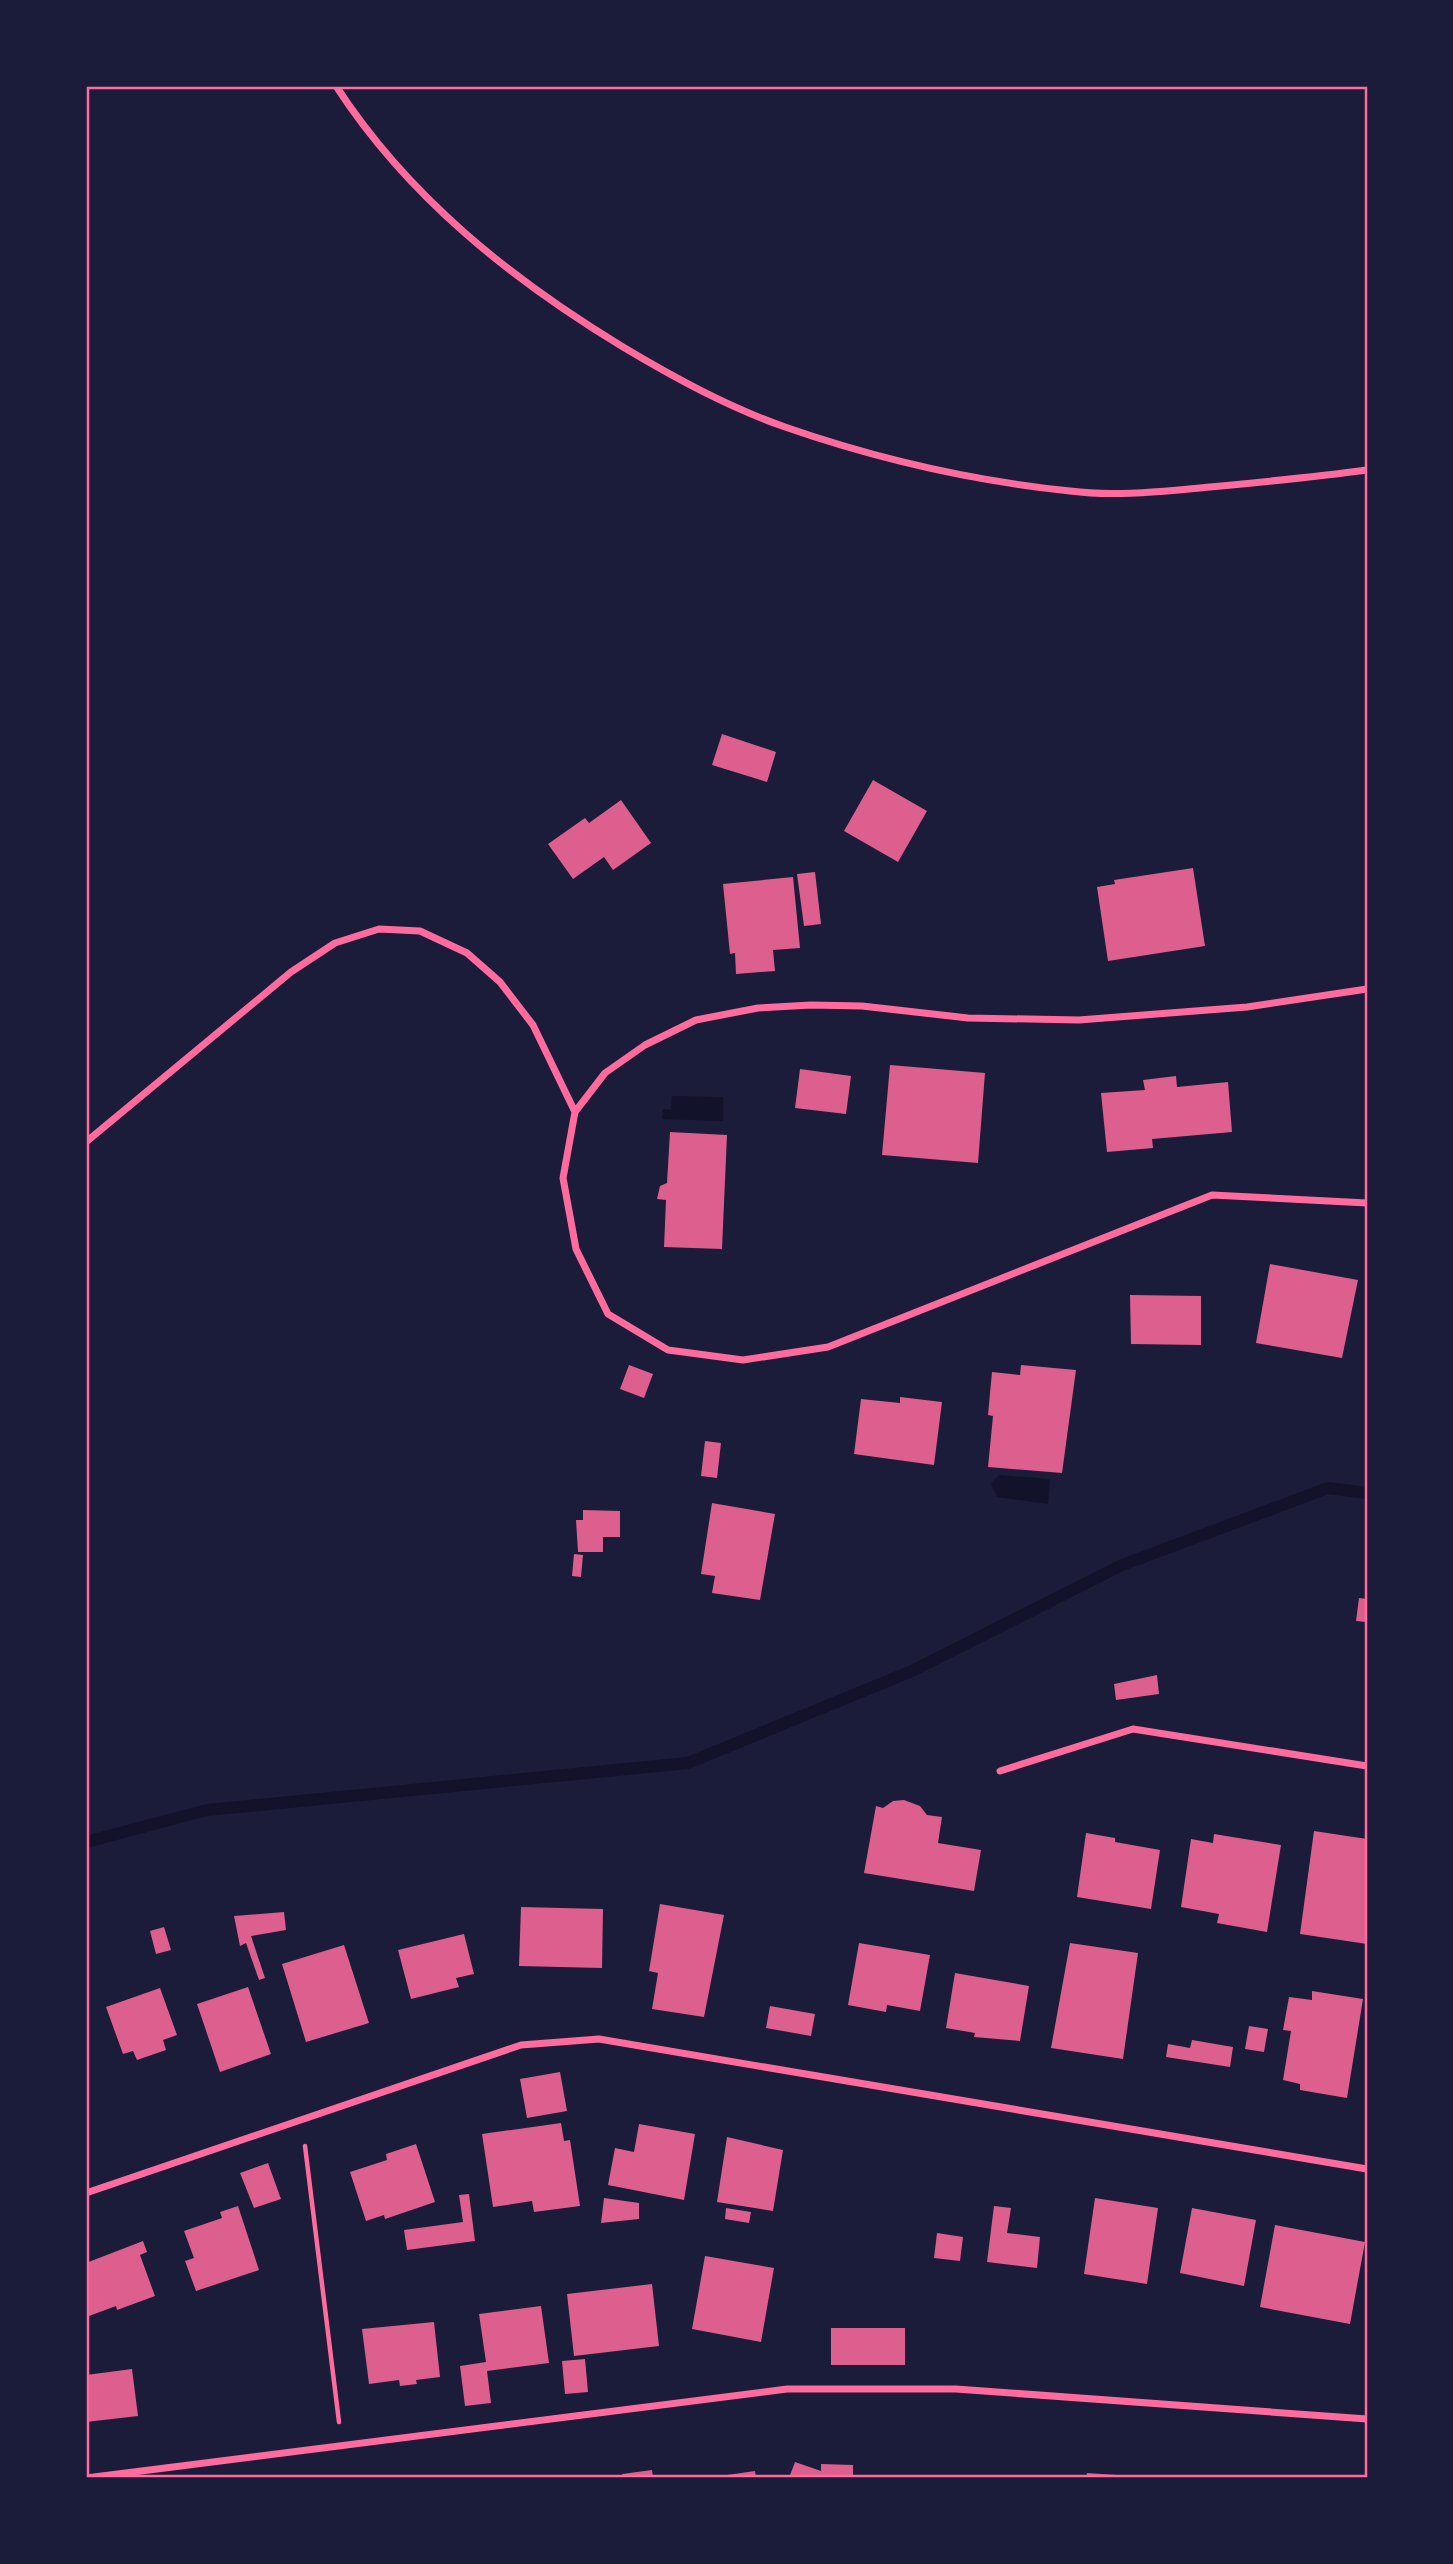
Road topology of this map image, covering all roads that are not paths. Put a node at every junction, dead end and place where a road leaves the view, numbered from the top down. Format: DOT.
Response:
graph roads {
  1 [pos="336,86"];
  2 [pos="1367,470"];
  3 [pos="1367,989"];
  4 [pos="575,1112"];
  5 [pos="86,1142"];
  6 [pos="1367,1203"];
  7 [pos="1367,1766"];
  8 [pos="1000,1771"];
  9 [pos="1367,2169"];
  10 [pos="86,2193"];
  11 [pos="1367,2419"];
  12 [pos="86,2478"];
  1 -- 2 [label="street"];
  3 -- 4 [label="street"];
  4 -- 5 [label="street"];
  4 -- 6 [label="street"];
  7 -- 8 [label="street"];
  9 -- 10 [label="street"];
  11 -- 12 [label="street"];
}
